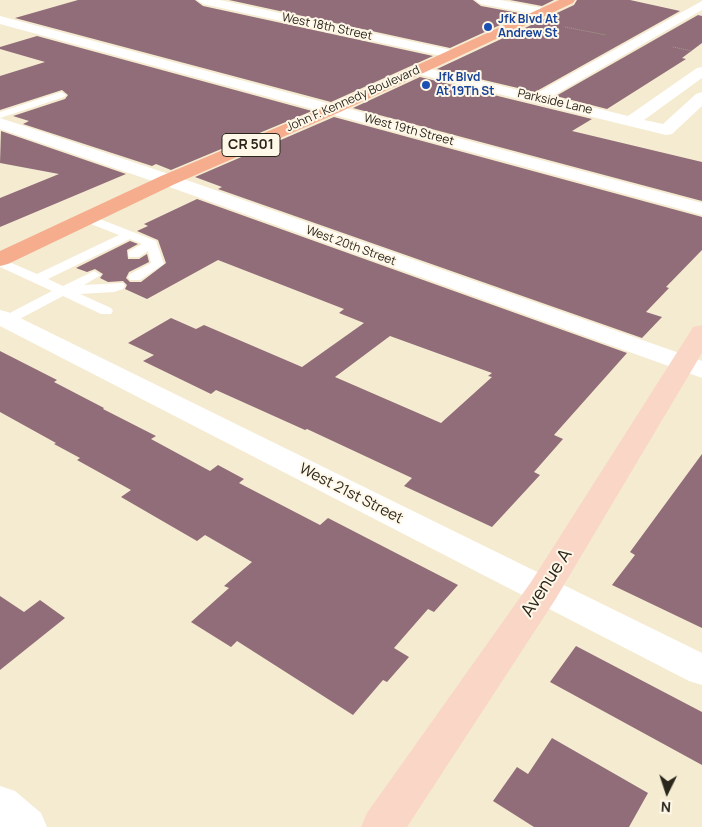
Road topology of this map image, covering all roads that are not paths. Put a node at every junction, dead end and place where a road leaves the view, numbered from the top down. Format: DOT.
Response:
graph roads {
  1 [pos="203,0"];
  2 [pos="481,0"];
  3 [pos="569,0"];
  4 [pos="702,5"];
  5 [pos="543,12"];
  6 [pos="0,20"];
  7 [pos="450,54"];
  8 [pos="418,70"];
  9 [pos="702,71"];
  10 [pos="61,95"];
  11 [pos="702,97"];
  12 [pos="539,98"];
  13 [pos="334,110"];
  14 [pos="0,115"];
  15 [pos="633,120"];
  16 [pos="0,123"];
  17 [pos="168,180"];
  18 [pos="702,209"];
  19 [pos="87,218"];
  20 [pos="129,235"];
  21 [pos="152,244"];
  22 [pos="134,254"];
  23 [pos="0,261"];
  24 [pos="94,275"];
  25 [pos="135,277"];
  26 [pos="38,279"];
  27 [pos="118,286"];
  28 [pos="64,291"];
  29 [pos="106,311"];
  30 [pos="3,318"];
  31 [pos="702,332"];
  32 [pos="692,367"];
  33 [pos="543,591"];
  34 [pos="702,670"];
  35 [pos="0,805"];
  36 [pos="26,827"];
  37 [pos="382,827"];
  1 -- 7 [label="street, West 18th Street"];
  2 -- 5 [label="street"];
  3 -- 5 [label="main road, John F. Kennedy Boulevard / CR 501"];
  4 -- 12 [label="street"];
  5 -- 7 [label="main road, John F. Kennedy Boulevard / CR 501"];
  6 -- 13 [label="street, West 19th Street"];
  7 -- 8 [label="main road, John F. Kennedy Boulevard / CR 501"];
  8 -- 12 [label="street, Parkside Lane"];
  8 -- 13 [label="main road, John F. Kennedy Boulevard / CR 501"];
  9 -- 15 [label="street"];
  10 -- 14 [label="lane"];
  11 -- 15 [label="street, Parkside Lane"];
  12 -- 15 [label="street, Parkside Lane"];
  13 -- 17 [label="main road, John F. Kennedy Boulevard / CR 501"];
  13 -- 18 [label="street, West 19th Street"];
  16 -- 17 [label="street, West 20th Street"];
  17 -- 19 [label="main road, John F. Kennedy Boulevard / CR 501"];
  17 -- 32 [label="street, West 20th Street"];
  19 -- 20 [label="lane"];
  19 -- 23 [label="main road, John F. Kennedy Boulevard / CR 501"];
  20 -- 21 [label="lane"];
  20 -- 26 [label="lane"];
  21 -- 22 [label="lane"];
  21 -- 25 [label="lane"];
  23 -- 26 [label="lane"];
  24 -- 28 [label="lane"];
  26 -- 28 [label="lane"];
  27 -- 28 [label="lane"];
  28 -- 29 [label="lane"];
  28 -- 30 [label="lane"];
  30 -- 33 [label="street, West 21st Street"];
  31 -- 32 [label="street, Avenue A"];
  32 -- 33 [label="street, Avenue A"];
  33 -- 34 [label="street, West 21st Street"];
  33 -- 37 [label="street, Avenue A"];
  35 -- 36 [label="street"];
}
